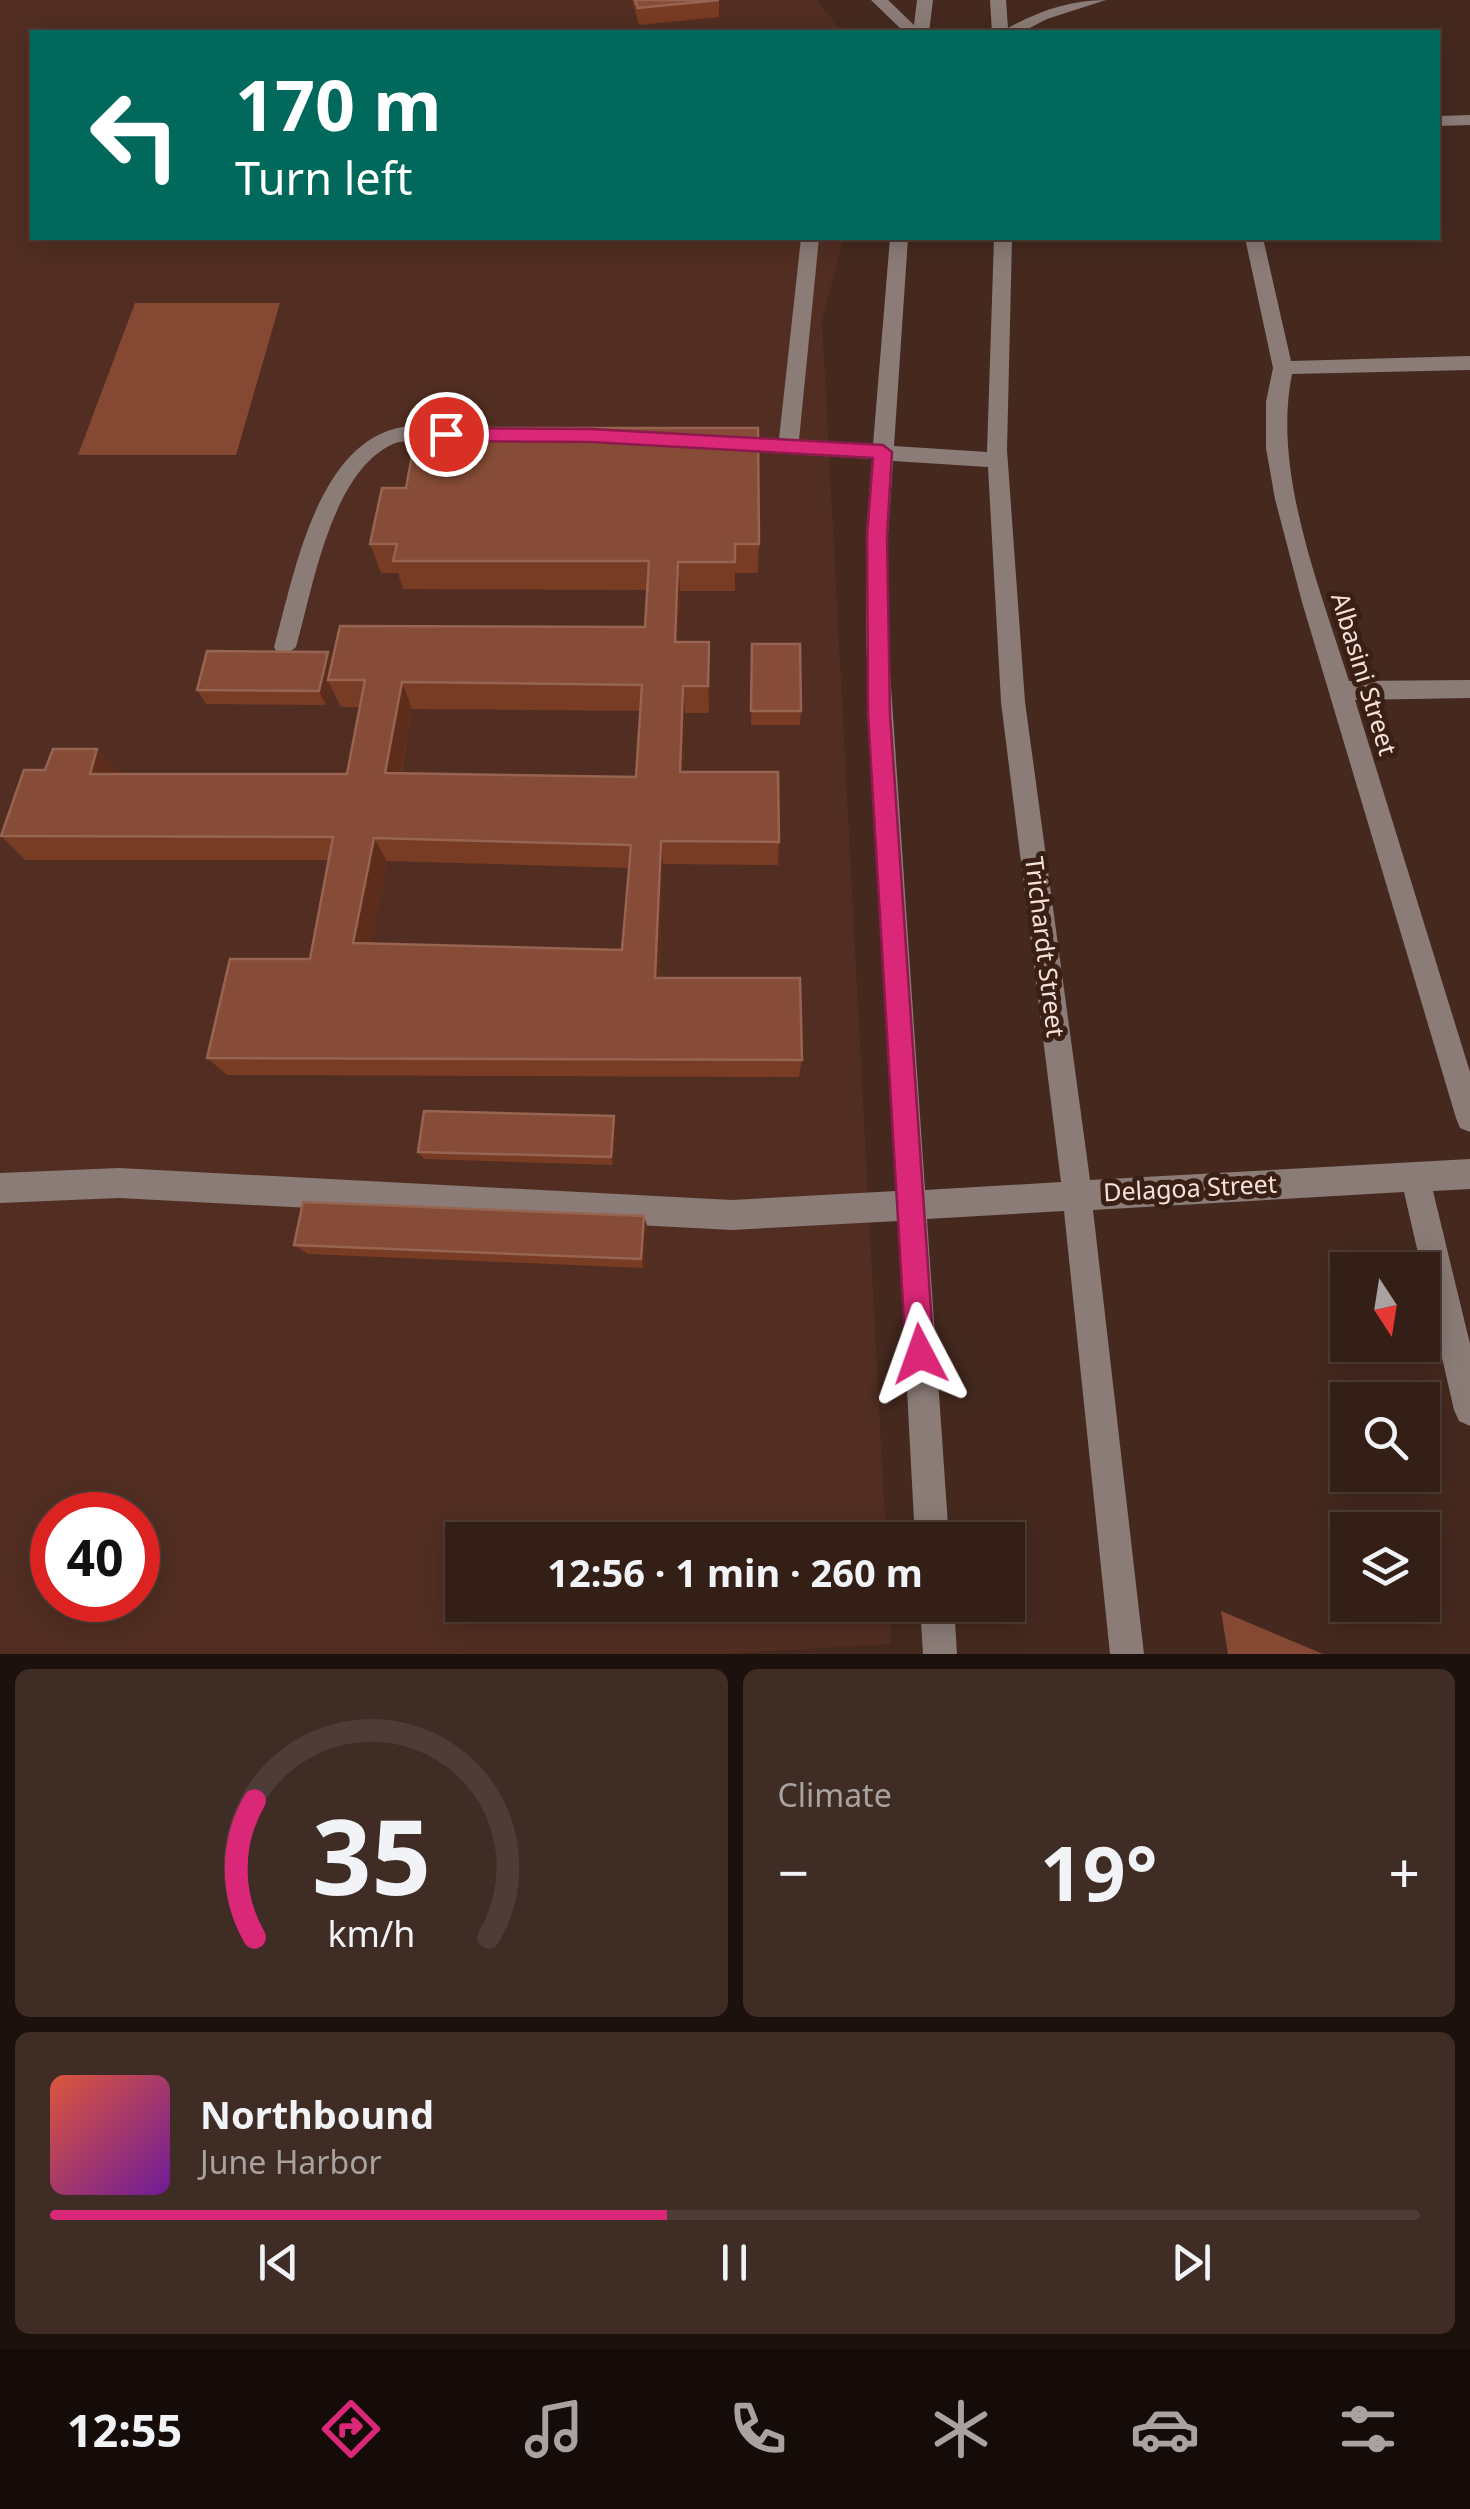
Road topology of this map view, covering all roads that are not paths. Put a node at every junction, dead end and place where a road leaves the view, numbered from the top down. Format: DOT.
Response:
graph roads {
  1 [pos="879,0"];
  2 [pos="925,0"];
  3 [pos="998,0"];
  4 [pos="1098,0"];
  5 [pos="910,30"];
  6 [pos="922,30"];
  7 [pos="1000,30"];
  8 [pos="1016,30"];
  9 [pos="1470,120"];
  10 [pos="1440,121"];
  11 [pos="810,240"];
  12 [pos="900,240"];
  13 [pos="1004,240"];
  14 [pos="1254,240"];
  15 [pos="1470,363"];
  16 [pos="1283,368"];
  17 [pos="464,434"];
  18 [pos="709,442"];
  19 [pos="788,446"];
  20 [pos="883,452"];
  21 [pos="998,460"];
  22 [pos="285,647"];
  23 [pos="1470,690"];
  24 [pos="1340,691"];
  25 [pos="1470,1118"];
  26 [pos="1470,1174"];
  27 [pos="1415,1178"];
  28 [pos="0,1188"];
  29 [pos="1076,1194"];
  30 [pos="910,1206"];
  31 [pos="1470,1410"];
  32 [pos="931,1522"];
  33 [pos="937,1622"];
  34 [pos="940,1654"];
  35 [pos="1127,1654"];
  1 -- 5 [label="street"];
  2 -- 6 [label="street"];
  3 -- 7 [label="street"];
  4 -- 8 [label="street"];
  9 -- 10 [label="street"];
  11 -- 19 [label="street"];
  12 -- 20 [label="street"];
  13 -- 21 [label="street, Trichardt Street"];
  14 -- 16 [label="street, Albasini Street"];
  15 -- 16 [label="street"];
  16 -- 24 [label="street, Albasini Street"];
  17 -- 22 [label="street"];
  18 -- 19 [label="street"];
  19 -- 20 [label="street"];
  20 -- 21 [label="street"];
  20 -- 30 [label="street"];
  21 -- 29 [label="street, Trichardt Street"];
  23 -- 24 [label="street"];
  24 -- 25 [label="street, Albasini Street"];
  26 -- 27 [label="street, Delagoa Street"];
  27 -- 29 [label="street, Delagoa Street"];
  27 -- 31 [label="street"];
  28 -- 30 [label="street, Delagoa Street"];
  29 -- 30 [label="street, Delagoa Street"];
  29 -- 35 [label="street, Trichardt Street"];
  30 -- 32 [label="street"];
  33 -- 34 [label="street"];
}
